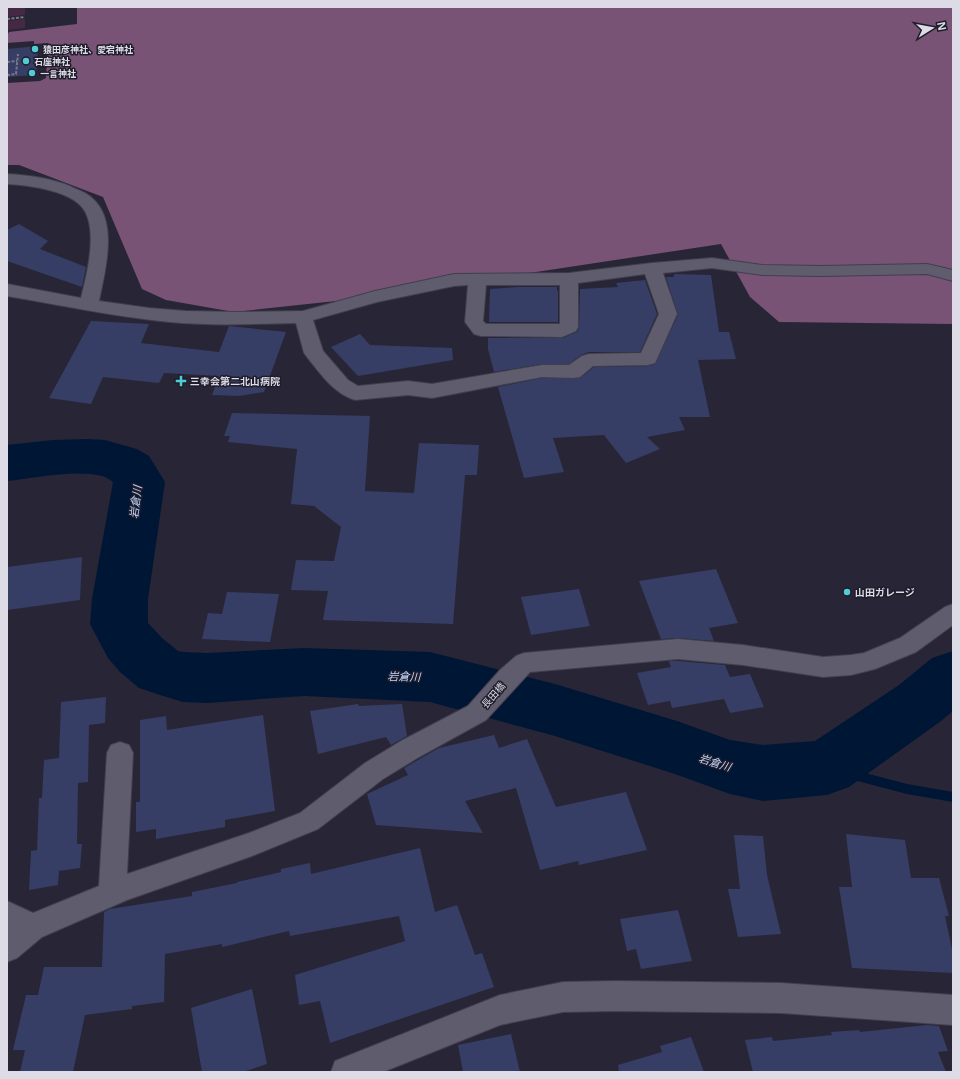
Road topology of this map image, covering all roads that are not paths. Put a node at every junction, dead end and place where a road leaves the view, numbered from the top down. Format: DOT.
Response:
graph roads {
  1 [pos="7,179"];
  2 [pos="652,268"];
  3 [pos="953,276"];
  4 [pos="569,279"];
  5 [pos="477,280"];
  6 [pos="7,290"];
  7 [pos="89,304"];
  8 [pos="303,317"];
  9 [pos="953,613"];
  10 [pos="120,753"];
  11 [pos="112,893"];
  12 [pos="7,914"];
  13 [pos="32,927"];
  14 [pos="7,948"];
  15 [pos="953,1010"];
  16 [pos="346,1072"];
  1 -- 7 [label="street"];
  2 -- 3 [label="street"];
  2 -- 4 [label="street"];
  2 -- 8 [label="street"];
  4 -- 5 [label="street"];
  4 -- 5 [label="street"];
  5 -- 8 [label="street"];
  6 -- 7 [label="street"];
  7 -- 8 [label="street"];
  9 -- 11 [label="street, 長田橋"];
  10 -- 11 [label="street"];
  11 -- 13 [label="street"];
  12 -- 13 [label="street"];
  13 -- 14 [label="street"];
  15 -- 16 [label="street"];
}
